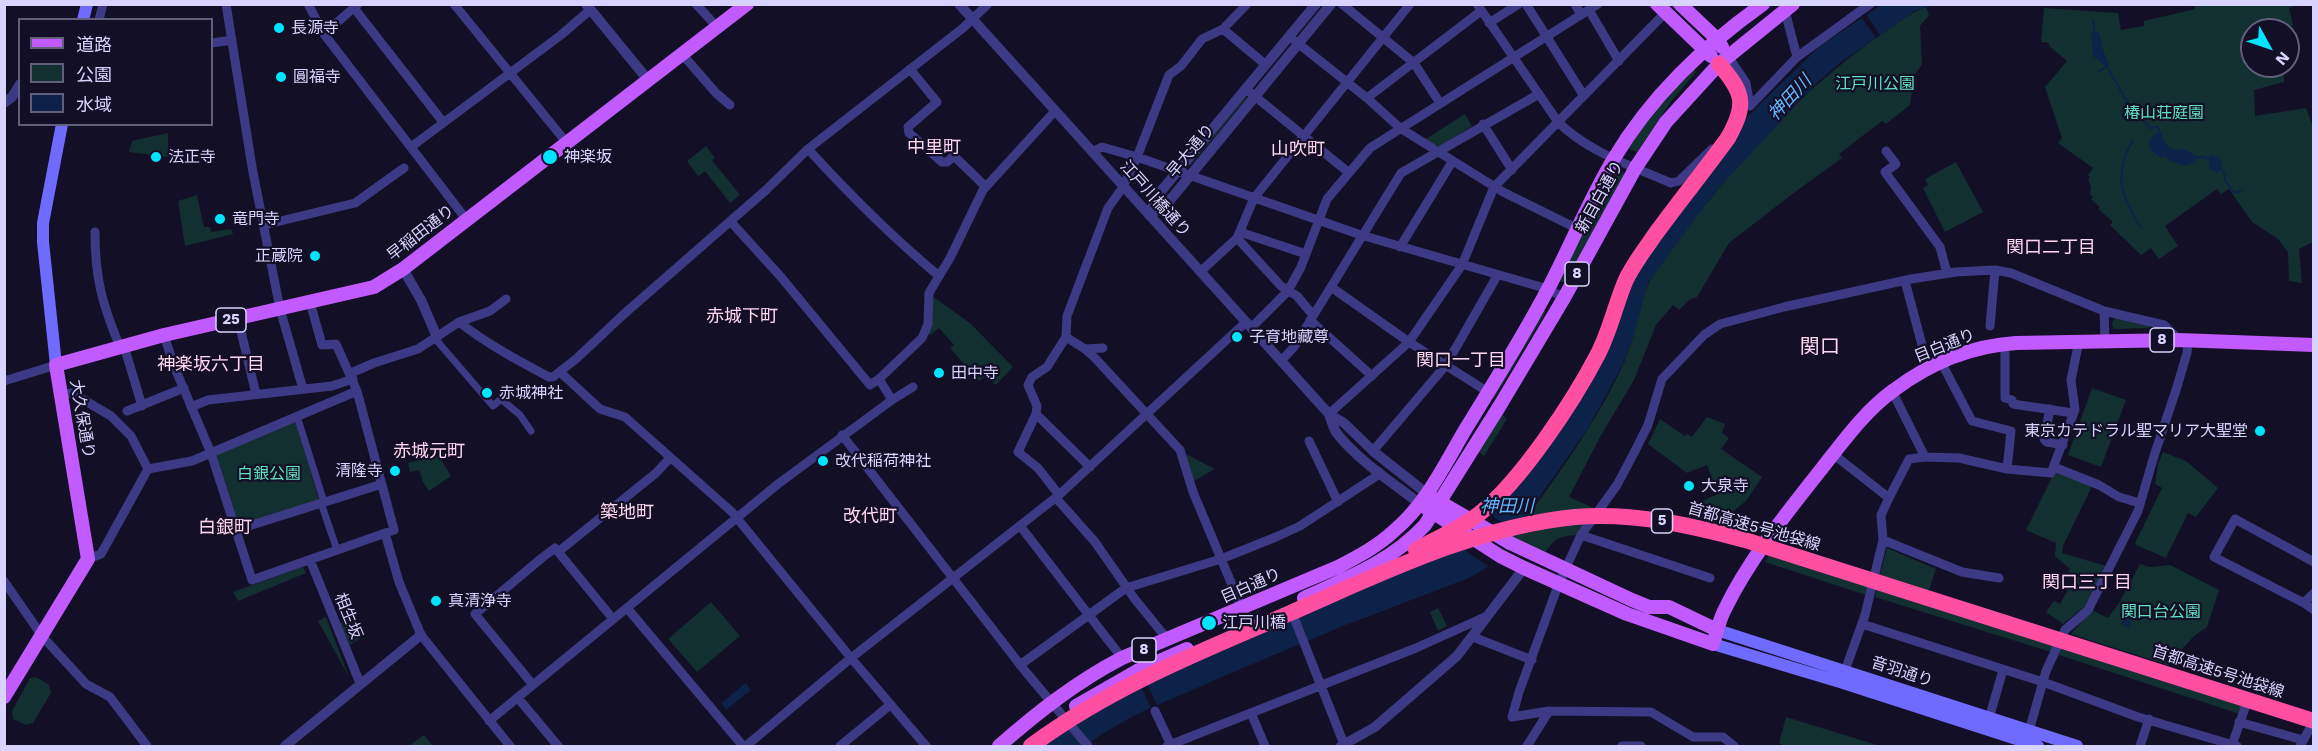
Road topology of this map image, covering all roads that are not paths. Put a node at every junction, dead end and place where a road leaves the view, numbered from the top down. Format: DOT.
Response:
graph roads {
  1 [pos="226,4"];
  2 [pos="308,4"];
  3 [pos="454,4"];
  4 [pos="696,4"];
  5 [pos="747,4"];
  6 [pos="959,4"];
  7 [pos="988,4"];
  8 [pos="1247,4"];
  9 [pos="1316,4"];
  10 [pos="1331,4"];
  11 [pos="1342,4"];
  12 [pos="1410,4"];
  13 [pos="1519,4"];
  14 [pos="1526,4"];
  15 [pos="1575,4"];
  16 [pos="1598,4"];
  17 [pos="1680,4"];
  18 [pos="1870,4"];
  19 [pos="1762,5"];
  20 [pos="356,6"];
  21 [pos="588,7"];
  22 [pos="1479,8"];
  23 [pos="1662,8"];
  24 [pos="1789,8"];
  25 [pos="1585,13"];
  26 [pos="972,19"];
  27 [pos="1489,23"];
  28 [pos="717,27"];
  29 [pos="1223,29"];
  30 [pos="324,34"];
  31 [pos="1290,36"];
  32 [pos="1547,37"];
  33 [pos="1383,38"];
  34 [pos="1717,39"];
  35 [pos="232,40"];
  36 [pos="213,43"];
  37 [pos="1299,44"];
  38 [pos="1705,49"];
  39 [pos="682,54"];
  40 [pos="1797,57"];
  41 [pos="1514,58"];
  42 [pos="1619,61"];
  43 [pos="1414,63"];
  44 [pos="1720,63"];
  45 [pos="1266,65"];
  46 [pos="910,69"];
  47 [pos="511,72"];
  48 [pos="648,80"];
  49 [pos="1347,83"];
  50 [pos="18,87"];
  51 [pos="1246,89"];
  52 [pos="1539,94"];
  53 [pos="1584,96"];
  54 [pos="1255,97"];
  55 [pos="1367,98"];
  56 [pos="4,103"];
  57 [pos="1440,103"];
  58 [pos="730,105"];
  59 [pos="1056,111"];
  60 [pos="443,122"];
  61 [pos="1558,122"];
  62 [pos="1483,124"];
  63 [pos="62,126"];
  64 [pos="1400,128"];
  65 [pos="1304,135"];
  66 [pos="566,142"];
  67 [pos="411,147"];
  68 [pos="808,149"];
  69 [pos="1886,151"];
  70 [pos="1092,152"];
  71 [pos="1438,153"];
  72 [pos="1137,157"];
  73 [pos="1614,159"];
  74 [pos="1452,162"];
  75 [pos="1636,167"];
  76 [pos="404,168"];
  77 [pos="1512,170"];
  78 [pos="1178,171"];
  79 [pos="1348,172"];
  80 [pos="1191,174"];
  81 [pos="986,187"];
  82 [pos="1123,187"];
  83 [pos="1494,187"];
  84 [pos="1254,198"];
  85 [pos="1149,215"];
  86 [pos="466,219"];
  87 [pos="1319,220"];
  88 [pos="731,222"];
  89 [pos="264,225"];
  90 [pos="1576,228"];
  91 [pos="95,232"];
  92 [pos="1239,235"];
  93 [pos="1361,235"];
  94 [pos="1400,247"];
  95 [pos="1306,254"];
  96 [pos="1462,265"];
  97 [pos="403,269"];
  98 [pos="1995,270"];
  99 [pos="1200,272"];
  100 [pos="1947,273"];
  101 [pos="939,276"];
  102 [pos="1497,276"];
  103 [pos="1905,280"];
  104 [pos="1331,287"];
  105 [pos="1548,289"];
  106 [pos="1288,291"];
  107 [pos="1564,297"];
  108 [pos="506,299"];
  109 [pos="310,302"];
  110 [pos="280,309"];
  111 [pos="2104,311"];
  112 [pos="1312,318"];
  113 [pos="238,319"];
  114 [pos="459,322"];
  115 [pos="1248,325"];
  116 [pos="164,335"];
  117 [pos="437,337"];
  118 [pos="1066,337"];
  119 [pos="1993,338"];
  120 [pos="2105,340"];
  121 [pos="2183,340"];
  122 [pos="2079,341"];
  123 [pos="1408,342"];
  124 [pos="1922,345"];
  125 [pos="2313,345"];
  126 [pos="122,346"];
  127 [pos="1103,348"];
  128 [pos="1085,349"];
  129 [pos="1281,361"];
  130 [pos="1932,362"];
  131 [pos="56,365"];
  132 [pos="1446,365"];
  133 [pos="560,372"];
  134 [pos="352,376"];
  135 [pos="1372,376"];
  136 [pos="879,380"];
  137 [pos="4,381"];
  138 [pos="913,387"];
  139 [pos="184,388"];
  140 [pos="303,389"];
  141 [pos="357,391"];
  142 [pos="1892,391"];
  143 [pos="1488,392"];
  144 [pos="61,394"];
  145 [pos="256,394"];
  146 [pos="892,400"];
  147 [pos="142,406"];
  148 [pos="191,407"];
  149 [pos="2050,410"];
  150 [pos="128,411"];
  151 [pos="2073,413"];
  152 [pos="1036,414"];
  153 [pos="1329,414"];
  154 [pos="1147,415"];
  155 [pos="297,416"];
  156 [pos="531,431"];
  157 [pos="842,435"];
  158 [pos="1309,441"];
  159 [pos="2063,445"];
  160 [pos="1373,452"];
  161 [pos="211,453"];
  162 [pos="1833,454"];
  163 [pos="1924,457"];
  164 [pos="670,458"];
  165 [pos="2054,466"];
  166 [pos="1090,467"];
  167 [pos="148,469"];
  168 [pos="2007,469"];
  169 [pos="1379,472"];
  170 [pos="382,484"];
  171 [pos="1057,497"];
  172 [pos="1423,498"];
  173 [pos="1889,498"];
  174 [pos="1338,501"];
  175 [pos="322,502"];
  176 [pos="2140,504"];
  177 [pos="1437,508"];
  178 [pos="737,517"];
  179 [pos="1021,527"];
  180 [pos="236,530"];
  181 [pos="385,533"];
  182 [pos="1581,535"];
  183 [pos="1883,540"];
  184 [pos="337,550"];
  185 [pos="558,552"];
  186 [pos="88,559"];
  187 [pos="1221,559"];
  188 [pos="310,560"];
  189 [pos="2313,562"];
  190 [pos="1524,568"];
  191 [pos="1380,574"];
  192 [pos="1562,576"];
  193 [pos="952,578"];
  194 [pos="1710,578"];
  195 [pos="1999,578"];
  196 [pos="4,580"];
  197 [pos="1126,588"];
  198 [pos="2313,593"];
  199 [pos="2304,603"];
  200 [pos="627,608"];
  201 [pos="1242,608"];
  202 [pos="1292,610"];
  203 [pos="2313,610"];
  204 [pos="1089,614"];
  205 [pos="1489,615"];
  206 [pos="613,619"];
  207 [pos="1248,623"];
  208 [pos="1862,624"];
  209 [pos="421,635"];
  210 [pos="42,636"];
  211 [pos="1473,637"];
  212 [pos="1715,637"];
  213 [pos="1168,640"];
  214 [pos="851,658"];
  215 [pos="1122,658"];
  216 [pos="1532,660"];
  217 [pos="1020,665"];
  218 [pos="2003,670"];
  219 [pos="1843,676"];
  220 [pos="2043,682"];
  221 [pos="360,683"];
  222 [pos="533,685"];
  223 [pos="1321,685"];
  224 [pos="4,697"];
  225 [pos="518,698"];
  226 [pos="1051,702"];
  227 [pos="890,705"];
  228 [pos="2246,705"];
  229 [pos="1155,711"];
  230 [pos="1549,711"];
  231 [pos="1251,713"];
  232 [pos="2149,719"];
  233 [pos="1066,720"];
  234 [pos="2313,721"];
  235 [pos="489,722"];
  236 [pos="2239,722"];
  237 [pos="1988,723"];
  238 [pos="2029,731"];
  239 [pos="2305,740"];
  240 [pos="1169,746"];
  241 [pos="1346,746"];
  242 [pos="2234,746"];
  243 [pos="147,747"];
  244 [pos="285,747"];
  245 [pos="510,747"];
  246 [pos="558,747"];
  247 [pos="745,747"];
  248 [pos="840,747"];
  249 [pos="926,747"];
  250 [pos="999,747"];
  251 [pos="1024,747"];
  252 [pos="1031,747"];
  253 [pos="1048,747"];
  254 [pos="1088,747"];
  255 [pos="1265,747"];
  256 [pos="1527,747"];
  257 [pos="1622,747"];
  258 [pos="1641,747"];
  259 [pos="1734,747"];
  260 [pos="2038,747"];
  261 [pos="2077,747"];
  262 [pos="2140,747"];
  1 -- 35 [label="street"];
  2 -- 30 [label="street"];
  3 -- 47 [label="street"];
  4 -- 28 [label="street"];
  5 -- 28 [label="main road, 早稲田通り / 25"];
  6 -- 26 [label="street, 江戸川橋通り"];
  7 -- 26 [label="street"];
  8 -- 29 [label="street"];
  9 -- 31 [label="street, 早大通り"];
  10 -- 37 [label="street, 早大通り"];
  11 -- 33 [label="street"];
  12 -- 33 [label="street"];
  13 -- 27 [label="street"];
  14 -- 32 [label="street"];
  15 -- 25 [label="street"];
  16 -- 25 [label="street"];
  17 -- 34 [label="main road"];
  18 -- 40 [label="street"];
  19 -- 34 [label="main road, 新目白通り / 8"];
  20 -- 30 [label="street"];
  20 -- 60 [label="street"];
  21 -- 47 [label="street"];
  21 -- 48 [label="street"];
  22 -- 27 [label="street"];
  22 -- 43 [label="street"];
  23 -- 38 [label="main road"];
  23 -- 42 [label="street"];
  24 -- 40 [label="street"];
  24 -- 44 [label="main road, 新目白通り / 8"];
  25 -- 32 [label="street"];
  25 -- 42 [label="street"];
  26 -- 46 [label="street"];
  26 -- 59 [label="street, 江戸川橋通り"];
  27 -- 41 [label="street"];
  28 -- 39 [label="main road, 早稲田通り / 25"];
  29 -- 45 [label="street"];
  29 -- 72 [label="street"];
  30 -- 67 [label="street"];
  31 -- 37 [label="street"];
  31 -- 45 [label="street, 早大通り"];
  32 -- 41 [label="street"];
  32 -- 53 [label="street"];
  33 -- 43 [label="street"];
  33 -- 49 [label="street"];
  34 -- 38 [label="main road, 新目白通り / 8"];
  34 -- 44 [label="main road"];
  35 -- 36 [label="street"];
  35 -- 89 [label="street"];
  37 -- 49 [label="street"];
  37 -- 54 [label="street, 早大通り"];
  38 -- 44 [label="main road"];
  38 -- 73 [label="main road, 新目白通り / 8"];
  39 -- 48 [label="main road, 早稲田通り / 25"];
  39 -- 58 [label="street"];
  40 -- 44 [label="street"];
  41 -- 52 [label="street"];
  41 -- 57 [label="street"];
  42 -- 53 [label="street"];
  43 -- 55 [label="street"];
  43 -- 57 [label="street"];
  44 -- 75 [label="main road, 新目白通り / 8"];
  44 -- 75 [label="street"];
  44 -- 191 [label="highway, bridge"];
  45 -- 51 [label="street, 早大通り"];
  46 -- 68 [label="street"];
  46 -- 81 [label="street"];
  47 -- 60 [label="street"];
  47 -- 66 [label="street"];
  48 -- 66 [label="main road, 早稲田通り / 25"];
  49 -- 55 [label="street"];
  49 -- 65 [label="street"];
  50 -- 56 [label="street"];
  51 -- 54 [label="street"];
  51 -- 78 [label="street, 早大通り"];
  52 -- 61 [label="street"];
  52 -- 62 [label="street"];
  53 -- 61 [label="street"];
  54 -- 65 [label="street"];
  54 -- 80 [label="street, 早大通り"];
  55 -- 64 [label="street"];
  57 -- 64 [label="street"];
  59 -- 70 [label="street, 江戸川橋通り"];
  59 -- 81 [label="street"];
  60 -- 67 [label="street"];
  61 -- 73 [label="street"];
  61 -- 77 [label="street"];
  62 -- 71 [label="street"];
  62 -- 77 [label="street"];
  63 -- 131 [label="main road, 大久保通り"];
  64 -- 71 [label="street"];
  64 -- 79 [label="street"];
  65 -- 79 [label="street"];
  65 -- 84 [label="street"];
  66 -- 86 [label="main road, 早稲田通り / 25"];
  67 -- 86 [label="street"];
  68 -- 88 [label="street"];
  68 -- 101 [label="street"];
  69 -- 100 [label="street"];
  70 -- 72 [label="street"];
  70 -- 82 [label="street, 江戸川橋通り"];
  71 -- 74 [label="street"];
  71 -- 93 [label="street"];
  72 -- 78 [label="street"];
  72 -- 82 [label="street"];
  73 -- 75 [label="street"];
  73 -- 90 [label="main road, 新目白通り / 8"];
  74 -- 83 [label="street"];
  74 -- 94 [label="street"];
  75 -- 107 [label="main road, 新目白通り / 8"];
  76 -- 89 [label="street"];
  77 -- 83 [label="street"];
  78 -- 80 [label="street"];
  78 -- 85 [label="street, 早大通り"];
  79 -- 87 [label="street"];
  80 -- 84 [label="street"];
  80 -- 85 [label="street, 早大通り"];
  81 -- 101 [label="street"];
  82 -- 85 [label="street, 江戸川橋通り"];
  82 -- 118 [label="street"];
  83 -- 90 [label="street"];
  83 -- 96 [label="street"];
  84 -- 87 [label="street"];
  84 -- 92 [label="street"];
  85 -- 99 [label="street, 江戸川橋通り"];
  86 -- 97 [label="main road, 早稲田通り / 25"];
  87 -- 93 [label="street"];
  87 -- 95 [label="street"];
  88 -- 133 [label="street"];
  88 -- 136 [label="street"];
  89 -- 110 [label="street"];
  90 -- 105 [label="main road, 新目白通り / 8"];
  91 -- 126 [label="street"];
  92 -- 95 [label="street"];
  92 -- 99 [label="street"];
  92 -- 106 [label="street"];
  93 -- 94 [label="street"];
  93 -- 104 [label="street"];
  94 -- 96 [label="street"];
  95 -- 106 [label="street"];
  96 -- 102 [label="street"];
  96 -- 123 [label="street"];
  97 -- 109 [label="main road, 早稲田通り / 25"];
  97 -- 117 [label="street"];
  98 -- 100 [label="street"];
  98 -- 111 [label="street"];
  98 -- 119 [label="street"];
  99 -- 115 [label="street, 江戸川橋通り"];
  100 -- 103 [label="street"];
  101 -- 136 [label="street"];
  102 -- 105 [label="street"];
  102 -- 132 [label="street"];
  103 -- 124 [label="street"];
  103 -- 182 [label="street"];
  104 -- 112 [label="street"];
  104 -- 123 [label="street"];
  105 -- 107 [label="street"];
  105 -- 143 [label="main road, 新目白通り / 8"];
  106 -- 112 [label="street"];
  106 -- 115 [label="street"];
  107 -- 177 [label="main road, 新目白通り / 8"];
  108 -- 114 [label="street"];
  109 -- 110 [label="main road, 早稲田通り / 25"];
  109 -- 134 [label="street"];
  110 -- 113 [label="main road, 早稲田通り / 25"];
  110 -- 140 [label="street"];
  111 -- 120 [label="street"];
  111 -- 121 [label="street"];
  112 -- 129 [label="street"];
  112 -- 135 [label="street"];
  113 -- 116 [label="main road, 早稲田通り / 25"];
  113 -- 145 [label="street"];
  114 -- 117 [label="street"];
  114 -- 133 [label="street"];
  115 -- 129 [label="street, 江戸川橋通り"];
  115 -- 154 [label="street"];
  116 -- 126 [label="main road, 早稲田通り / 25"];
  116 -- 139 [label="street"];
  117 -- 134 [label="street"];
  117 -- 156 [label="street"];
  118 -- 128 [label="street"];
  118 -- 152 [label="street"];
  119 -- 122 [label="main road, 目白通り / 8"];
  119 -- 130 [label="main road, 目白通り / 8"];
  119 -- 149 [label="street"];
  120 -- 121 [label="main road, 目白通り / 8"];
  120 -- 122 [label="main road, 目白通り / 8"];
  121 -- 125 [label="main road, 目白通り / 8"];
  121 -- 176 [label="street"];
  122 -- 151 [label="street"];
  123 -- 132 [label="street"];
  123 -- 135 [label="street"];
  126 -- 131 [label="main road, 早稲田通り / 25"];
  126 -- 147 [label="street"];
  127 -- 128 [label="street"];
  128 -- 154 [label="street"];
  129 -- 153 [label="street, 江戸川橋通り"];
  130 -- 142 [label="main road, 目白通り / 8"];
  130 -- 168 [label="street"];
  131 -- 137 [label="street"];
  131 -- 144 [label="main road, 大久保通り"];
  132 -- 143 [label="street"];
  132 -- 160 [label="street"];
  133 -- 164 [label="street"];
  134 -- 140 [label="street"];
  134 -- 141 [label="street"];
  135 -- 153 [label="street"];
  136 -- 146 [label="street"];
  138 -- 146 [label="street"];
  139 -- 147 [label="street"];
  139 -- 148 [label="street"];
  140 -- 145 [label="street"];
  141 -- 155 [label="street"];
  141 -- 170 [label="street"];
  142 -- 162 [label="main road, 目白通り / 8"];
  142 -- 163 [label="street"];
  143 -- 172 [label="main road, 新目白通り / 8"];
  144 -- 167 [label="street"];
  144 -- 186 [label="main road, 大久保通り"];
  145 -- 148 [label="street"];
  146 -- 157 [label="street"];
  147 -- 150 [label="street"];
  148 -- 161 [label="street"];
  149 -- 151 [label="street"];
  149 -- 159 [label="street"];
  151 -- 159 [label="street"];
  152 -- 166 [label="street"];
  152 -- 171 [label="street"];
  153 -- 160 [label="street, 江戸川橋通り"];
  153 -- 169 [label="street, 江戸川橋通り"];
  154 -- 166 [label="street"];
  154 -- 187 [label="street"];
  155 -- 161 [label="street"];
  155 -- 175 [label="street"];
  157 -- 178 [label="street"];
  157 -- 193 [label="street"];
  158 -- 174 [label="street"];
  159 -- 165 [label="street"];
  160 -- 172 [label="street, 江戸川橋通り"];
  161 -- 167 [label="street"];
  161 -- 180 [label="street"];
  162 -- 173 [label="street"];
  162 -- 212 [label="main road, 目白通り / 8"];
  163 -- 168 [label="street"];
  163 -- 173 [label="street"];
  164 -- 178 [label="street"];
  164 -- 185 [label="street"];
  165 -- 168 [label="street"];
  165 -- 176 [label="street"];
  166 -- 171 [label="street"];
  167 -- 186 [label="street"];
  169 -- 172 [label="street, 江戸川橋通り"];
  169 -- 174 [label="street"];
  170 -- 175 [label="street"];
  170 -- 181 [label="street"];
  171 -- 179 [label="street"];
  171 -- 197 [label="street"];
  172 -- 177 [label="main road"];
  172 -- 201 [label="main road, 目白通り / 8"];
  173 -- 183 [label="street"];
  174 -- 187 [label="street"];
  175 -- 180 [label="street"];
  175 -- 184 [label="street"];
  176 -- 220 [label="street"];
  177 -- 190 [label="main road"];
  177 -- 192 [label="main road, bridge"];
  177 -- 202 [label="main road, 目白通り / 8"];
  178 -- 200 [label="street"];
  178 -- 214 [label="street"];
  179 -- 193 [label="street"];
  179 -- 204 [label="street"];
  180 -- 188 [label="street"];
  181 -- 184 [label="street"];
  181 -- 209 [label="street"];
  182 -- 192 [label="street"];
  182 -- 194 [label="street"];
  183 -- 195 [label="street"];
  183 -- 208 [label="street"];
  184 -- 188 [label="street"];
  185 -- 206 [label="street"];
  185 -- 222 [label="street"];
  186 -- 210 [label="main road"];
  187 -- 197 [label="street"];
  187 -- 201 [label="street"];
  188 -- 221 [label="street, 相生坂"];
  189 -- 199 [label="street"];
  190 -- 192 [label="main road"];
  190 -- 205 [label="street"];
  191 -- 234 [label="highway, 首都高速5号池袋線 / 5, bridge"];
  191 -- 252 [label="highway, 首都高速5号池袋線 / 5, bridge"];
  192 -- 212 [label="main road"];
  192 -- 212 [label="main road"];
  192 -- 216 [label="street"];
  193 -- 214 [label="street"];
  193 -- 217 [label="street"];
  196 -- 210 [label="street"];
  197 -- 204 [label="street"];
  197 -- 213 [label="street"];
  198 -- 199 [label="street"];
  199 -- 203 [label="street"];
  200 -- 206 [label="street"];
  200 -- 247 [label="street"];
  201 -- 207 [label="street"];
  201 -- 213 [label="main road, 目白通り / 8"];
  202 -- 207 [label="main road, 目白通り / 8"];
  202 -- 223 [label="street"];
  204 -- 215 [label="street"];
  204 -- 217 [label="street"];
  205 -- 211 [label="street"];
  205 -- 223 [label="street"];
  206 -- 222 [label="street"];
  207 -- 233 [label="main road, 目白通り / 8"];
  208 -- 218 [label="street"];
  208 -- 219 [label="street"];
  209 -- 221 [label="street"];
  209 -- 235 [label="street"];
  210 -- 224 [label="main road"];
  210 -- 243 [label="street"];
  211 -- 216 [label="street"];
  211 -- 241 [label="street"];
  212 -- 219 [label="main road, 音羽通り"];
  213 -- 215 [label="main road, 目白通り / 8"];
  214 -- 227 [label="street"];
  214 -- 247 [label="street"];
  215 -- 226 [label="main road, 目白通り / 8"];
  216 -- 230 [label="street"];
  217 -- 226 [label="street"];
  218 -- 220 [label="street"];
  218 -- 237 [label="street"];
  219 -- 237 [label="main road, 音羽通り"];
  220 -- 232 [label="street"];
  220 -- 238 [label="street"];
  221 -- 244 [label="street"];
  222 -- 225 [label="street"];
  223 -- 231 [label="street"];
  223 -- 241 [label="street"];
  225 -- 235 [label="street"];
  225 -- 246 [label="street"];
  226 -- 233 [label="street"];
  226 -- 250 [label="main road, 目白通り / 8"];
  227 -- 248 [label="street"];
  227 -- 249 [label="street"];
  228 -- 236 [label="street"];
  229 -- 240 [label="street"];
  230 -- 256 [label="street"];
  230 -- 259 [label="street"];
  231 -- 240 [label="street"];
  231 -- 255 [label="street"];
  232 -- 242 [label="street"];
  232 -- 262 [label="street"];
  233 -- 251 [label="main road, 目白通り / 8"];
  233 -- 254 [label="street"];
  234 -- 239 [label="street"];
  235 -- 245 [label="street"];
  236 -- 239 [label="street"];
  236 -- 242 [label="street"];
  237 -- 238 [label="main road, 音羽通り"];
  237 -- 260 [label="main road, 音羽通り"];
  238 -- 261 [label="main road, 音羽通り"];
  239 -- 253 [label="highway, 首都高速5号池袋線 / 5"];
  257 -- 258 [label="street"];
}
